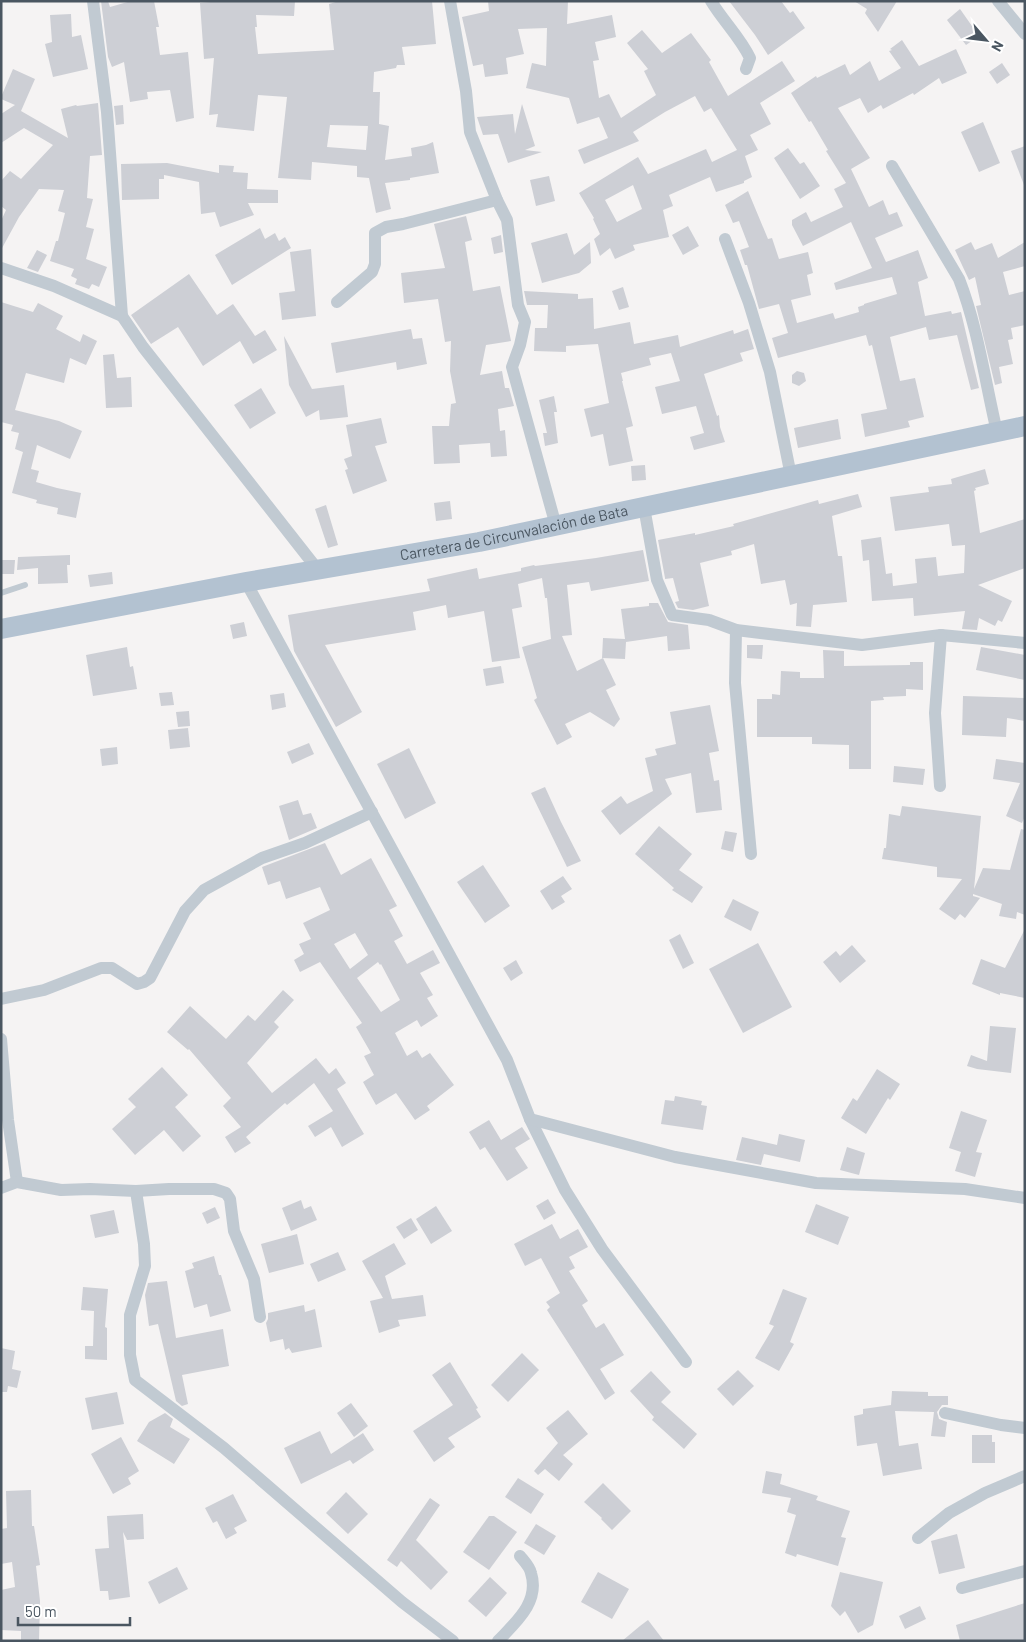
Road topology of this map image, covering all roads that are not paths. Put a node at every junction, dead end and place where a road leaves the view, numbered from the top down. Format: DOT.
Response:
graph roads {
  1 [pos="93,1"];
  2 [pos="450,1"];
  3 [pos="711,1"];
  4 [pos="998,1"];
  5 [pos="1025,34"];
  6 [pos="746,69"];
  7 [pos="892,166"];
  8 [pos="497,200"];
  9 [pos="725,239"];
  10 [pos="1,268"];
  11 [pos="337,302"];
  12 [pos="122,316"];
  13 [pos="1025,426"];
  14 [pos="997,432"];
  15 [pos="791,476"];
  16 [pos="644,507"];
  17 [pos="556,526"];
  18 [pos="318,570"];
  19 [pos="246,582"];
  20 [pos="25,585"];
  21 [pos="1,594"];
  22 [pos="1,629"];
  23 [pos="736,630"];
  24 [pos="941,635"];
  25 [pos="1025,643"];
  26 [pos="940,786"];
  27 [pos="372,812"];
  28 [pos="751,854"];
  29 [pos="1,999"];
  30 [pos="1,1040"];
  31 [pos="530,1119"];
  32 [pos="18,1182"];
  33 [pos="2,1188"];
  34 [pos="136,1191"];
  35 [pos="1025,1198"];
  36 [pos="260,1317"];
  37 [pos="686,1362"];
  38 [pos="945,1413"];
  39 [pos="1025,1428"];
  40 [pos="1025,1476"];
  41 [pos="918,1538"];
  42 [pos="520,1556"];
  43 [pos="1025,1571"];
  44 [pos="962,1588"];
  45 [pos="453,1641"];
  46 [pos="498,1641"];
  1 -- 12 [label="street"];
  2 -- 8 [label="street"];
  3 -- 6 [label="street"];
  4 -- 5 [label="street"];
  7 -- 14 [label="street"];
  8 -- 11 [label="street"];
  8 -- 17 [label="street"];
  9 -- 15 [label="street"];
  10 -- 12 [label="street"];
  12 -- 18 [label="street"];
  13 -- 14 [label="main road, Carretera de Circunvalación de Bata"];
  14 -- 15 [label="main road, Carretera de Circunvalación de Bata"];
  15 -- 16 [label="main road, Carretera de Circunvalación de Bata"];
  16 -- 17 [label="main road, Carretera de Circunvalación de Bata"];
  16 -- 23 [label="street"];
  17 -- 18 [label="main road, Carretera de Circunvalación de Bata"];
  18 -- 19 [label="main road, Carretera de Circunvalación de Bata"];
  19 -- 22 [label="main road, Carretera de Circunvalación de Bata"];
  19 -- 27 [label="street"];
  20 -- 21 [label="lane"];
  23 -- 24 [label="street"];
  23 -- 28 [label="street"];
  24 -- 25 [label="street"];
  24 -- 26 [label="street"];
  27 -- 29 [label="street"];
  27 -- 31 [label="street"];
  30 -- 32 [label="street"];
  31 -- 35 [label="street"];
  31 -- 37 [label="street"];
  32 -- 33 [label="street"];
  32 -- 34 [label="street"];
  34 -- 36 [label="street"];
  34 -- 45 [label="street"];
  38 -- 39 [label="street"];
  40 -- 41 [label="street"];
  42 -- 46 [label="street"];
  43 -- 44 [label="street"];
}
